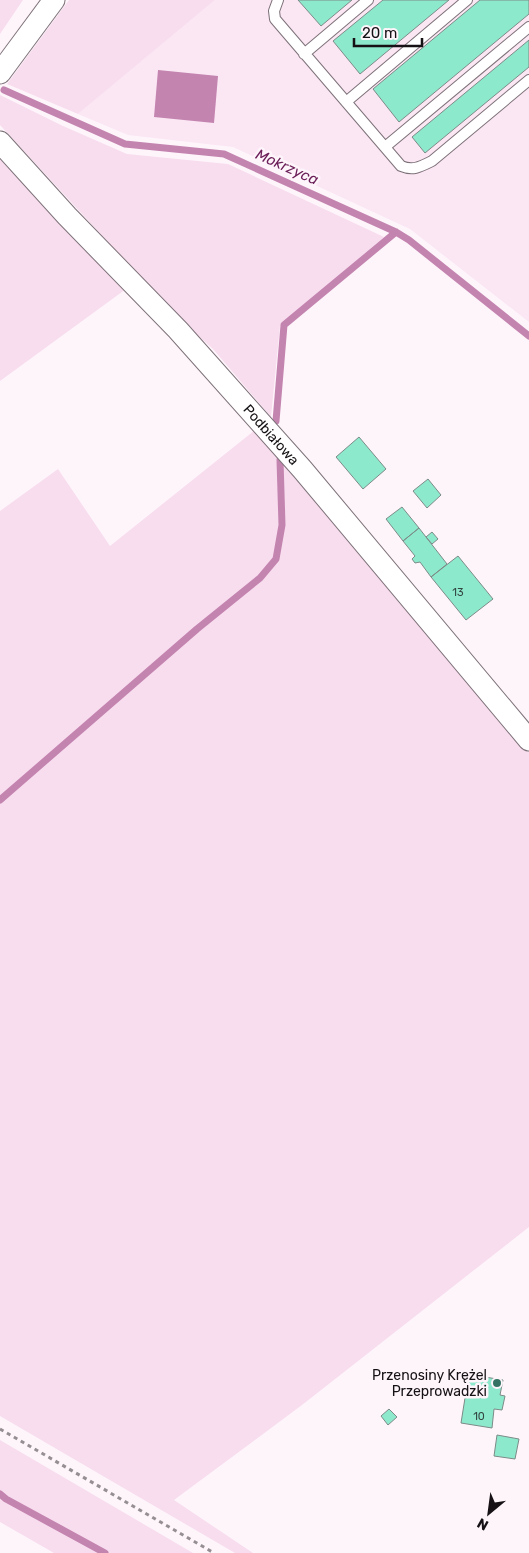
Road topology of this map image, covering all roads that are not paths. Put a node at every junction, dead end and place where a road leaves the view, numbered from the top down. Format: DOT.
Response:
graph roads {
  1 [pos="54,0"];
  2 [pos="278,0"];
  3 [pos="368,0"];
  4 [pos="467,0"];
  5 [pos="529,28"];
  6 [pos="304,54"];
  7 [pos="0,73"];
  8 [pos="529,80"];
  9 [pos="346,102"];
  10 [pos="0,142"];
  11 [pos="385,147"];
  12 [pos="529,740"];
  1 -- 7 [label="street"];
  2 -- 6 [label="lane"];
  3 -- 6 [label="lane"];
  4 -- 9 [label="lane"];
  5 -- 11 [label="lane"];
  6 -- 9 [label="lane"];
  8 -- 11 [label="lane"];
  9 -- 11 [label="lane"];
  10 -- 12 [label="street, Podbiałowa"];
}
